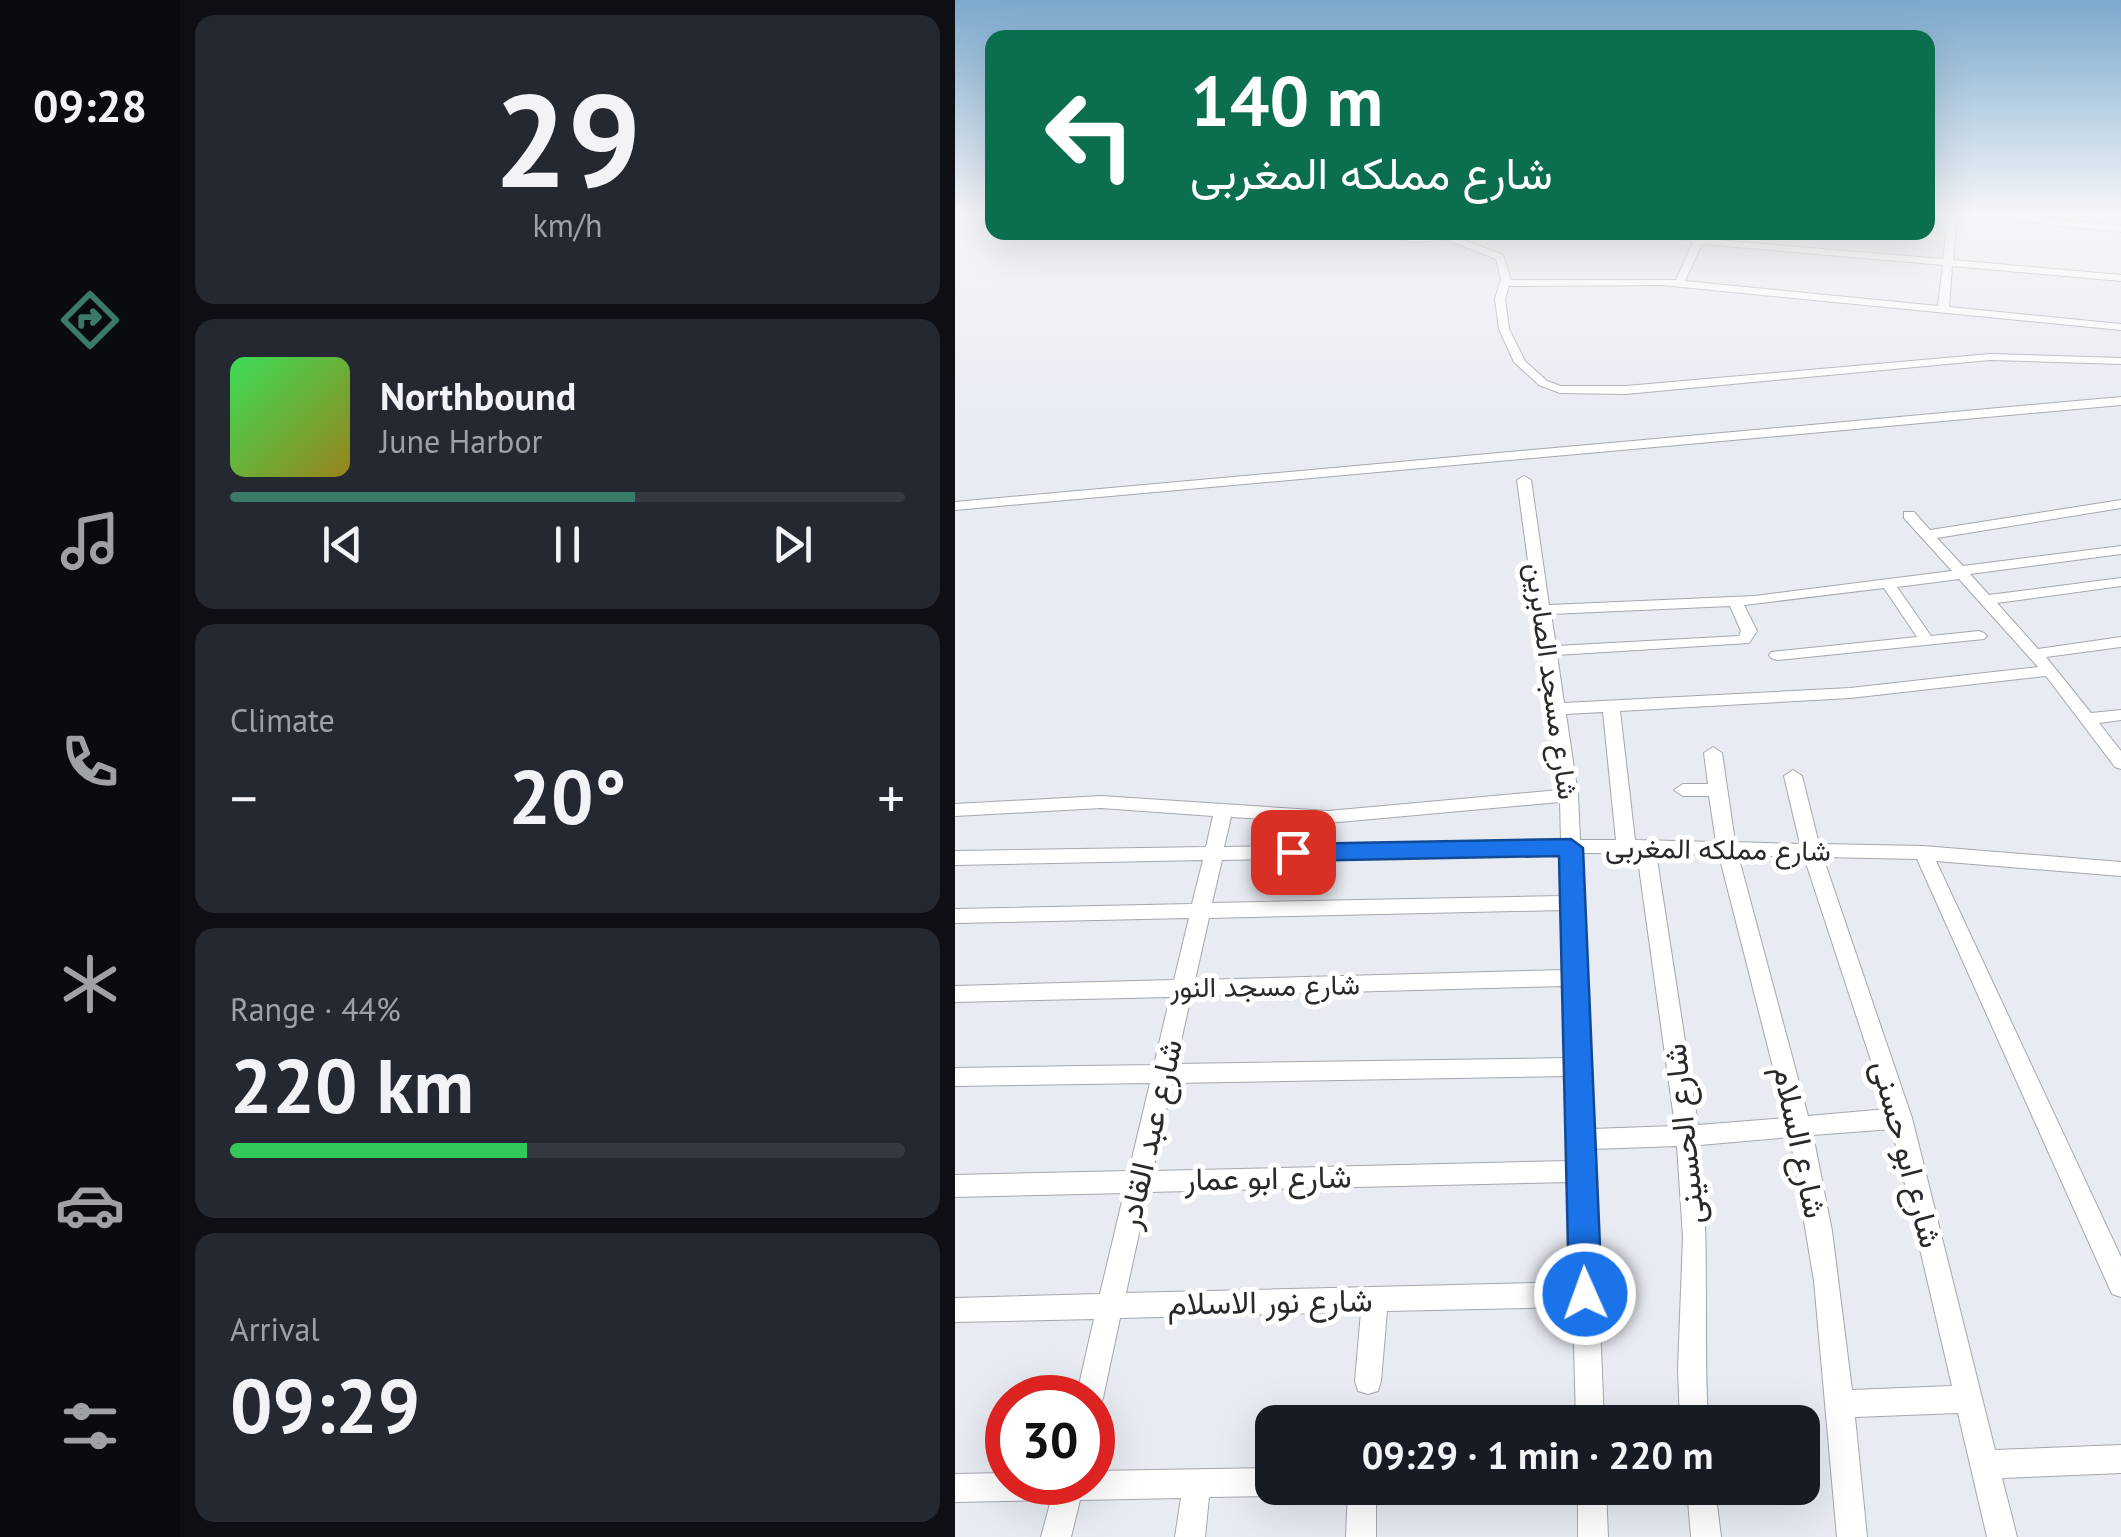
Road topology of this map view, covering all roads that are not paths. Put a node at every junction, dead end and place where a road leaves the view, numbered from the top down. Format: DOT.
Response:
graph roads {
  1 [pos="1505,283"];
  2 [pos="1675,284"];
  3 [pos="1679,284"];
  4 [pos="1945,284"];
  5 [pos="1943,310"];
  6 [pos="2121,326"];
  7 [pos="2121,361"];
  8 [pos="2121,400"];
  9 [pos="1523,480"];
  10 [pos="2121,504"];
  11 [pos="955,506"];
  12 [pos="1909,515"];
  13 [pos="1927,536"];
  14 [pos="2121,550"];
  15 [pos="1961,573"];
  16 [pos="2121,582"];
  17 [pos="1888,584"];
  18 [pos="1986,600"];
  19 [pos="1735,601"];
  20 [pos="1543,610"];
  21 [pos="1979,636"];
  22 [pos="1927,640"];
  23 [pos="2121,642"];
  24 [pos="1548,651"];
  25 [pos="2035,654"];
  26 [pos="1777,655"];
  27 [pos="2050,671"];
  28 [pos="1611,706"];
  29 [pos="1557,709"];
  30 [pos="2121,715"];
  31 [pos="2087,719"];
  32 [pos="1713,753"];
  33 [pos="2121,763"];
  34 [pos="1793,776"];
  35 [pos="1683,790"];
  36 [pos="1716,790"];
  37 [pos="1569,794"];
  38 [pos="955,810"];
  39 [pos="1223,812"];
  40 [pos="1635,847"];
  41 [pos="1571,848"];
  42 [pos="1728,848"];
  43 [pos="1811,850"];
  44 [pos="1923,853"];
  45 [pos="1213,854"];
  46 [pos="955,858"];
  47 [pos="2121,869"];
  48 [pos="1573,902"];
  49 [pos="1201,911"];
  50 [pos="955,916"];
  51 [pos="1575,978"];
  52 [pos="1183,988"];
  53 [pos="955,994"];
  54 [pos="1578,1068"];
  55 [pos="1164,1072"];
  56 [pos="955,1077"];
  57 [pos="1901,1118"];
  58 [pos="1799,1128"];
  59 [pos="1686,1136"];
  60 [pos="1580,1138"];
  61 [pos="1581,1171"];
  62 [pos="1139,1181"];
  63 [pos="955,1186"];
  64 [pos="2121,1285"];
  65 [pos="1585,1294"];
  66 [pos="1375,1299"];
  67 [pos="1110,1306"];
  68 [pos="955,1310"];
  69 [pos="1094,1375"];
  70 [pos="1368,1381"];
  71 [pos="1968,1399"];
  72 [pos="1838,1404"];
  73 [pos="1588,1405"];
  74 [pos="1692,1405"];
  75 [pos="2121,1459"];
  76 [pos="1985,1466"];
  77 [pos="1255,1482"];
  78 [pos="1115,1483"];
  79 [pos="1197,1483"];
  80 [pos="985,1487"];
  81 [pos="955,1488"];
  82 [pos="1064,1505"];
  83 [pos="1362,1505"];
  84 [pos="1592,1505"];
  85 [pos="1703,1505"];
  86 [pos="1056,1537"];
  87 [pos="1191,1537"];
  88 [pos="1361,1537"];
  89 [pos="1593,1537"];
  90 [pos="1707,1537"];
  91 [pos="1851,1537"];
  92 [pos="2002,1537"];
  1 -- 7 [label="street"];
  2 -- 3 [label="street"];
  3 -- 5 [label="street"];
  4 -- 5 [label="street"];
  5 -- 6 [label="street"];
  8 -- 11 [label="street"];
  9 -- 20 [label="street, شارع مسجد الصابرين"];
  10 -- 13 [label="street"];
  12 -- 13 [label="street"];
  13 -- 15 [label="street"];
  14 -- 15 [label="street"];
  15 -- 17 [label="street"];
  15 -- 18 [label="street"];
  16 -- 18 [label="street"];
  17 -- 19 [label="street"];
  17 -- 22 [label="street"];
  18 -- 25 [label="street"];
  19 -- 20 [label="street"];
  19 -- 24 [label="street"];
  20 -- 24 [label="street, شارع مسجد الصابرين"];
  21 -- 22 [label="street"];
  22 -- 26 [label="street"];
  23 -- 25 [label="street"];
  24 -- 29 [label="street, شارع مسجد الصابرين"];
  25 -- 27 [label="street"];
  27 -- 28 [label="street"];
  27 -- 31 [label="street"];
  28 -- 29 [label="street"];
  28 -- 40 [label="street, شارع الحسينى"];
  29 -- 37 [label="street, شارع مسجد الصابرين"];
  30 -- 31 [label="street"];
  31 -- 33 [label="street"];
  32 -- 36 [label="street, شارع السلام"];
  34 -- 43 [label="street, شارع ابو حسنى"];
  35 -- 36 [label="street"];
  36 -- 42 [label="street, شارع السلام"];
  37 -- 39 [label="street"];
  37 -- 41 [label="street, شارع مسجد الصابرين"];
  38 -- 39 [label="street"];
  39 -- 45 [label="street, شارع عبد القادر"];
  40 -- 41 [label="street, شارع مملكه المغربى"];
  40 -- 42 [label="street, شارع مملكه المغربى"];
  40 -- 59 [label="street, شارع الحسينى"];
  41 -- 45 [label="street, شارع مملكه المغربى"];
  41 -- 48 [label="street, شارع مسجد الصابرين"];
  42 -- 43 [label="street, شارع مملكه المغربى"];
  42 -- 58 [label="street, شارع السلام"];
  43 -- 44 [label="street, شارع مملكه المغربى"];
  43 -- 57 [label="street, شارع ابو حسنى"];
  44 -- 47 [label="street, شارع مملكه المغربى"];
  44 -- 64 [label="street"];
  45 -- 46 [label="street, شارع مملكه المغربى"];
  45 -- 49 [label="street, شارع عبد القادر"];
  48 -- 49 [label="street"];
  48 -- 51 [label="street, شارع مسجد الصابرين"];
  49 -- 50 [label="street"];
  49 -- 52 [label="street, شارع عبد القادر"];
  51 -- 52 [label="street, شارع مسجد النور"];
  51 -- 54 [label="street, شارع مسجد الصابرين"];
  52 -- 53 [label="street, شارع مسجد النور"];
  52 -- 55 [label="street, شارع عبد القادر"];
  54 -- 55 [label="street"];
  54 -- 60 [label="street, شارع مسجد الصابرين"];
  55 -- 56 [label="street"];
  55 -- 62 [label="street, شارع عبد القادر"];
  57 -- 58 [label="street"];
  57 -- 71 [label="street, شارع ابو حسنى"];
  58 -- 59 [label="street"];
  58 -- 72 [label="street, شارع السلام"];
  59 -- 60 [label="street"];
  59 -- 74 [label="street, شارع الحسينى"];
  60 -- 61 [label="street, شارع مسجد الصابرين"];
  61 -- 62 [label="street, شارع ابو عمار"];
  61 -- 65 [label="street, شارع مسجد الصابرين"];
  62 -- 63 [label="street, شارع ابو عمار"];
  62 -- 67 [label="street, شارع عبد القادر"];
  65 -- 66 [label="street, شارع نور الاسلام"];
  65 -- 73 [label="street, شارع مسجد الصابرين"];
  66 -- 67 [label="street, شارع نور الاسلام"];
  66 -- 70 [label="street"];
  67 -- 68 [label="street, شارع نور الاسلام"];
  67 -- 69 [label="street, شارع عبد القادر"];
  71 -- 72 [label="street"];
  71 -- 76 [label="street, شارع ابو حسنى"];
  72 -- 91 [label="street, شارع السلام"];
  75 -- 76 [label="street"];
  76 -- 92 [label="street, شارع ابو حسنى"];
  77 -- 79 [label="street"];
  78 -- 79 [label="street"];
  79 -- 87 [label="street"];
  80 -- 81 [label="street"];
  82 -- 86 [label="street"];
  83 -- 88 [label="street"];
  84 -- 89 [label="street"];
  85 -- 90 [label="street"];
}
